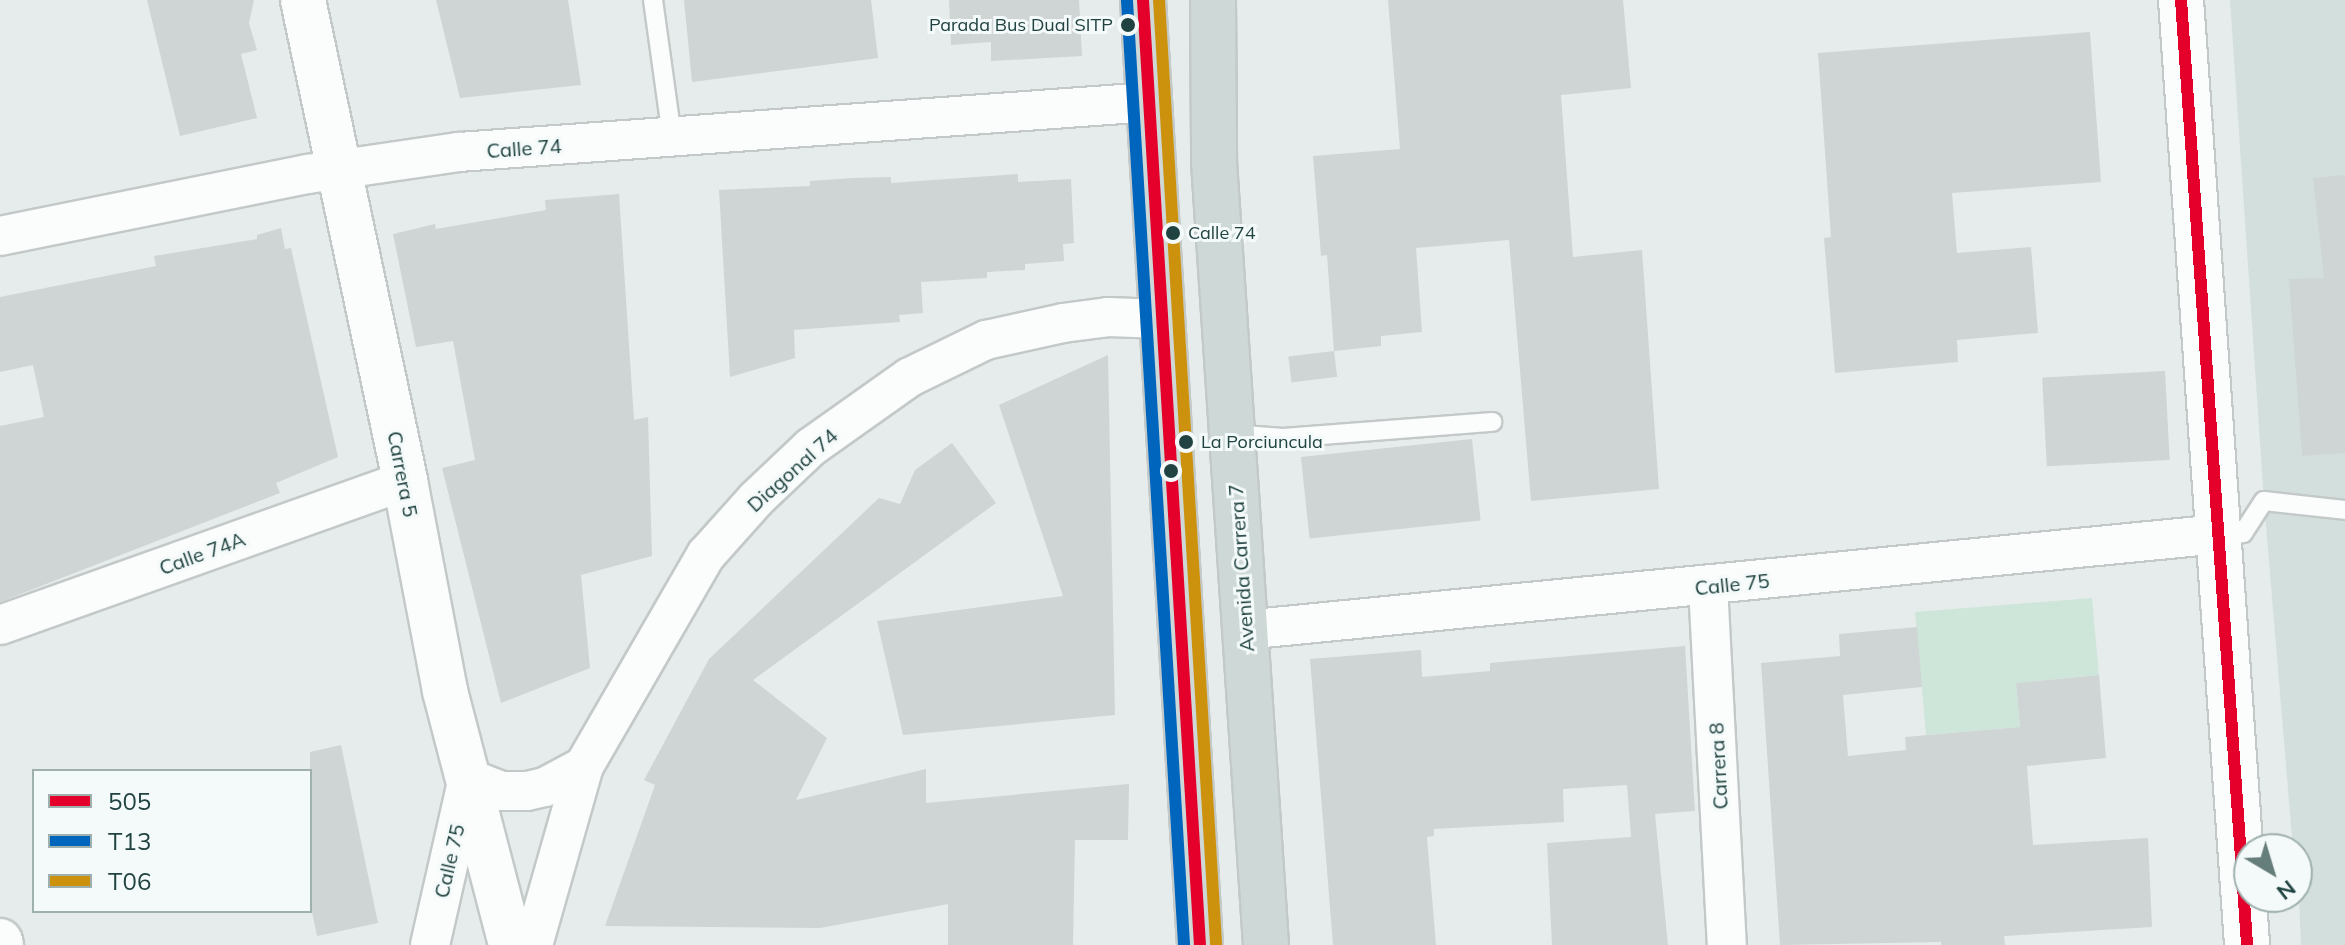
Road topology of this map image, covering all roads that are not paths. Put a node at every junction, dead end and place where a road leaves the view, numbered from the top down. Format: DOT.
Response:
graph roads {
  1 [pos="303,0"];
  2 [pos="653,0"];
  3 [pos="1143,0"];
  4 [pos="1213,0"];
  5 [pos="2181,0"];
  6 [pos="1149,102"];
  7 [pos="672,137"];
  8 [pos="339,169"];
  9 [pos="0,236"];
  10 [pos="1162,319"];
  11 [pos="1492,422"];
  12 [pos="1231,434"];
  13 [pos="405,481"];
  14 [pos="2345,510"];
  15 [pos="2220,534"];
  16 [pos="1708,586"];
  17 [pos="0,625"];
  18 [pos="1244,630"];
  19 [pos="584,766"];
  20 [pos="468,778"];
  21 [pos="430,945"];
  22 [pos="511,945"];
  23 [pos="533,945"];
  24 [pos="1200,945"];
  25 [pos="1266,945"];
  26 [pos="1727,945"];
  27 [pos="2247,945"];
  1 -- 8 [label="street, Carrera 5"];
  2 -- 7 [label="lane"];
  3 -- 6 [label="main road"];
  4 -- 12 [label="main road, Avenida Carrera 7"];
  5 -- 15 [label="street"];
  6 -- 7 [label="street, Calle 74"];
  6 -- 10 [label="main road"];
  7 -- 8 [label="street, Calle 74"];
  8 -- 9 [label="street, Calle 74"];
  8 -- 13 [label="street, Carrera 5"];
  10 -- 19 [label="street, Diagonal 74"];
  10 -- 24 [label="main road"];
  11 -- 12 [label="lane"];
  12 -- 18 [label="main road, Avenida Carrera 7"];
  13 -- 17 [label="street, Calle 74A"];
  13 -- 20 [label="street, Carrera 5"];
  14 -- 15 [label="lane"];
  15 -- 16 [label="street, Calle 75"];
  15 -- 27 [label="street"];
  16 -- 18 [label="street, Calle 75"];
  16 -- 26 [label="street, Carrera 8"];
  18 -- 25 [label="main road, Avenida Carrera 7"];
  19 -- 20 [label="street"];
  19 -- 23 [label="street, Diagonal 74"];
  20 -- 21 [label="street, Calle 75"];
  20 -- 22 [label="street, Carrera 5"];
}
